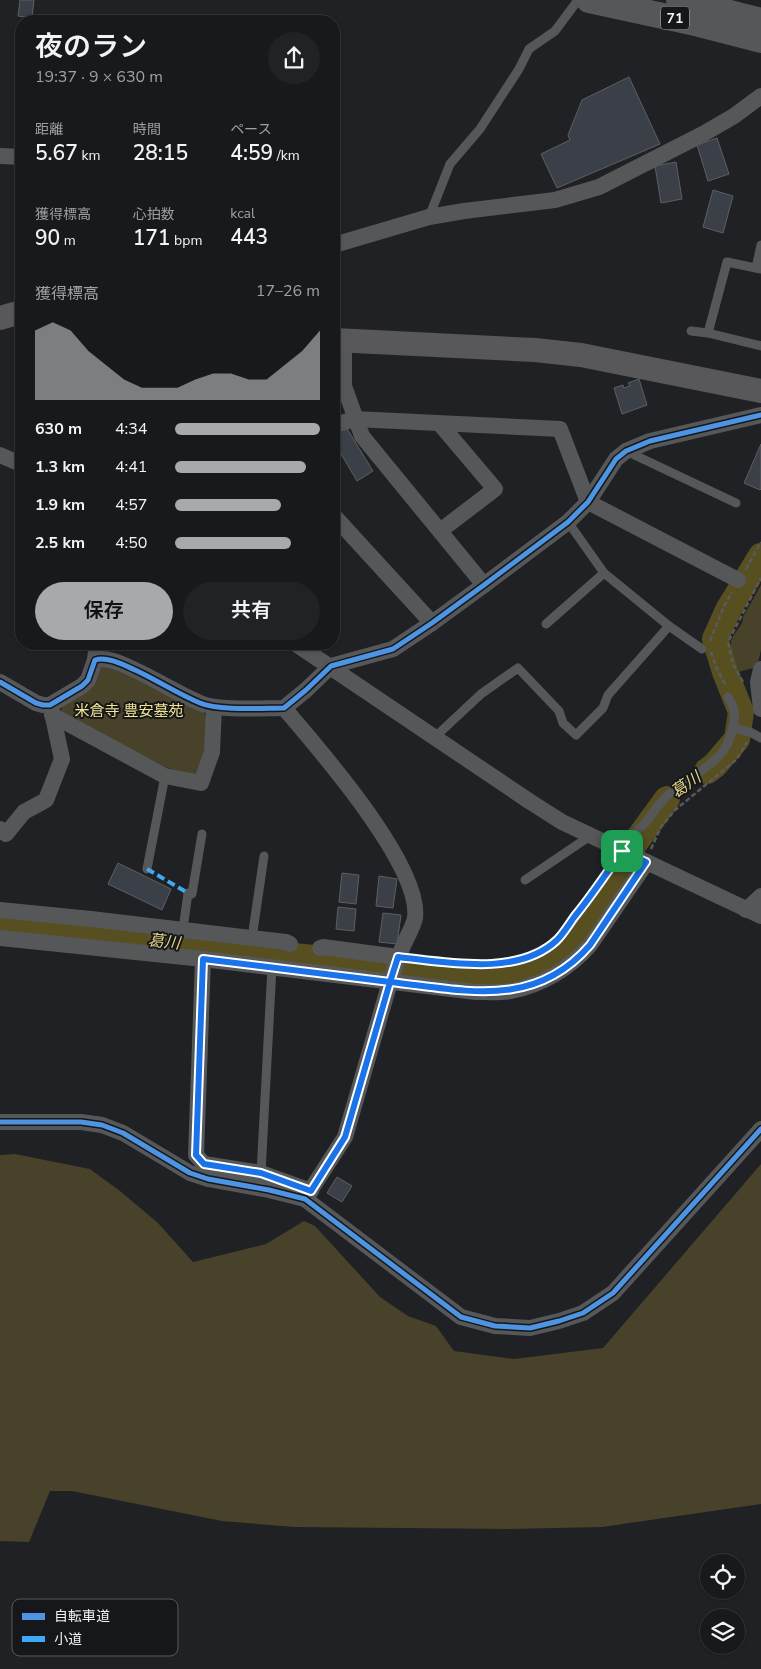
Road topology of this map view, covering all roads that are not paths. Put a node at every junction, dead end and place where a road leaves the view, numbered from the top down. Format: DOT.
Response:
graph roads {
  1 [pos="578,0"];
  2 [pos="589,0"];
  3 [pos="679,0"];
  4 [pos="761,21"];
  5 [pos="761,40"];
  6 [pos="761,96"];
  7 [pos="0,156"];
  8 [pos="15,157"];
  9 [pos="429,217"];
  10 [pos="340,242"];
  11 [pos="761,245"];
  12 [pos="758,269"];
  13 [pos="15,314"];
  14 [pos="0,318"];
  15 [pos="691,331"];
  16 [pos="708,333"];
  17 [pos="340,340"];
  18 [pos="761,346"];
  19 [pos="340,349"];
  20 [pos="761,390"];
  21 [pos="761,415"];
  22 [pos="355,420"];
  23 [pos="340,424"];
  24 [pos="440,424"];
  25 [pos="626,451"];
  26 [pos="0,455"];
  27 [pos="15,461"];
  28 [pos="588,502"];
  29 [pos="736,503"];
  30 [pos="568,522"];
  31 [pos="340,523"];
  32 [pos="440,530"];
  33 [pos="604,573"];
  34 [pos="738,580"];
  35 [pos="484,585"];
  36 [pos="432,623"];
  37 [pos="546,624"];
  38 [pos="669,626"];
  39 [pos="702,649"];
  40 [pos="306,650"];
  41 [pos="96,652"];
  42 [pos="331,666"];
  43 [pos="761,669"];
  44 [pos="0,682"];
  45 [pos="728,697"];
  46 [pos="214,707"];
  47 [pos="284,708"];
  48 [pos="761,709"];
  49 [pos="51,710"];
  50 [pos="732,728"];
  51 [pos="435,737"];
  52 [pos="761,738"];
  53 [pos="165,776"];
  54 [pos="0,829"];
  55 [pos="638,829"];
  56 [pos="202,834"];
  57 [pos="590,836"];
  58 [pos="624,851"];
  59 [pos="264,856"];
  60 [pos="646,862"];
  61 [pos="146,869"];
  62 [pos="525,880"];
  63 [pos="761,896"];
  64 [pos="0,910"];
  65 [pos="754,913"];
  66 [pos="91,919"];
  67 [pos="183,929"];
  68 [pos="0,938"];
  69 [pos="252,938"];
  70 [pos="290,944"];
  71 [pos="87,947"];
  72 [pos="320,948"];
  73 [pos="398,957"];
  74 [pos="203,959"];
  75 [pos="462,964"];
  76 [pos="272,967"];
  77 [pos="390,982"];
  78 [pos="0,1122"];
  79 [pos="761,1129"];
  80 [pos="261,1173"];
  81 [pos="308,1195"];
  1 -- 9 [label="lane"];
  2 -- 5 [label="main road, 71"];
  3 -- 4 [label="main road, 71"];
  6 -- 9 [label="street"];
  7 -- 8 [label="street"];
  9 -- 10 [label="street"];
  11 -- 12 [label="lane"];
  12 -- 16 [label="lane"];
  13 -- 14 [label="street"];
  15 -- 16 [label="lane"];
  16 -- 18 [label="lane"];
  17 -- 20 [label="street"];
  19 -- 22 [label="street"];
  21 -- 25 [label="street"];
  22 -- 23 [label="street"];
  22 -- 24 [label="street"];
  22 -- 32 [label="street"];
  24 -- 28 [label="street"];
  24 -- 32 [label="street"];
  25 -- 28 [label="street"];
  25 -- 29 [label="lane"];
  26 -- 27 [label="street"];
  28 -- 30 [label="street"];
  28 -- 34 [label="street"];
  30 -- 33 [label="lane"];
  30 -- 35 [label="street"];
  31 -- 36 [label="street"];
  32 -- 35 [label="street"];
  33 -- 37 [label="lane"];
  33 -- 38 [label="lane"];
  35 -- 36 [label="street"];
  36 -- 42 [label="street"];
  38 -- 39 [label="lane"];
  38 -- 51 [label="lane"];
  40 -- 42 [label="street"];
  41 -- 46 [label="street"];
  41 -- 49 [label="street"];
  42 -- 47 [label="street"];
  42 -- 51 [label="street"];
  43 -- 48 [label="street"];
  44 -- 49 [label="street"];
  45 -- 50 [label="lane"];
  46 -- 47 [label="street"];
  46 -- 53 [label="street"];
  47 -- 73 [label="street"];
  49 -- 53 [label="street"];
  49 -- 54 [label="street"];
  50 -- 52 [label="lane"];
  50 -- 55 [label="lane"];
  51 -- 57 [label="street"];
  53 -- 61 [label="lane"];
  56 -- 67 [label="lane"];
  57 -- 58 [label="street"];
  57 -- 62 [label="lane"];
  58 -- 60 [label="street"];
  58 -- 75 [label="lane"];
  59 -- 69 [label="lane"];
  60 -- 65 [label="street"];
  60 -- 77 [label="street"];
  63 -- 65 [label="street"];
  64 -- 66 [label="street"];
  66 -- 67 [label="street"];
  66 -- 71 [label="street"];
  67 -- 69 [label="street"];
  68 -- 71 [label="street"];
  69 -- 70 [label="street"];
  71 -- 74 [label="street"];
  72 -- 73 [label="street"];
  73 -- 77 [label="street"];
  74 -- 76 [label="street"];
  74 -- 80 [label="street"];
  76 -- 77 [label="street"];
  76 -- 80 [label="lane"];
  77 -- 81 [label="street"];
  78 -- 81 [label="street"];
  79 -- 81 [label="street"];
  80 -- 81 [label="street"];
}
